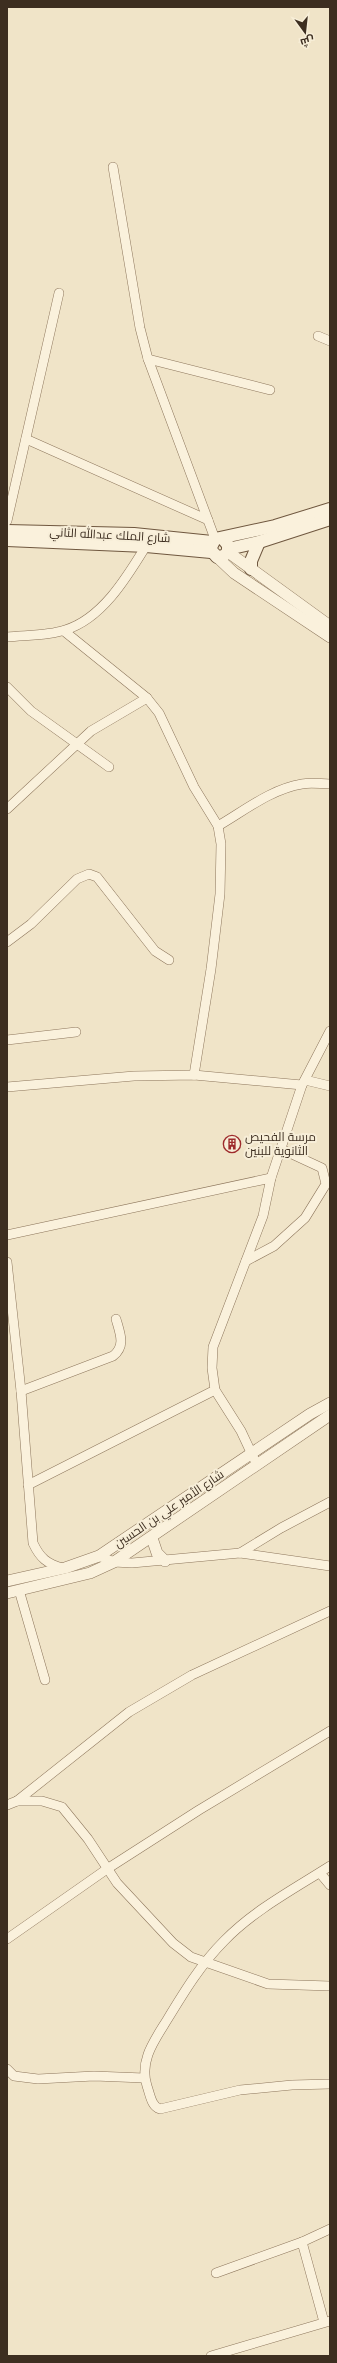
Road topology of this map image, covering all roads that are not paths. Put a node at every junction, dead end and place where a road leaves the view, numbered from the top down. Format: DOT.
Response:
graph roads {
  1 [pos="112,167"];
  2 [pos="59,293"];
  3 [pos="318,336"];
  4 [pos="330,341"];
  5 [pos="148,359"];
  6 [pos="270,390"];
  7 [pos="26,440"];
  8 [pos="8,507"];
  9 [pos="330,508"];
  10 [pos="330,519"];
  11 [pos="208,520"];
  12 [pos="7,521"];
  13 [pos="7,531"];
  14 [pos="7,540"];
  15 [pos="259,542"];
  16 [pos="146,546"];
  17 [pos="219,547"];
  18 [pos="251,569"];
  19 [pos="330,626"];
  20 [pos="64,631"];
  21 [pos="7,637"];
  22 [pos="330,638"];
  23 [pos="7,687"];
  24 [pos="147,698"];
  25 [pos="76,744"];
  26 [pos="109,767"];
  27 [pos="330,784"];
  28 [pos="7,808"];
  29 [pos="218,826"];
  30 [pos="7,942"];
  31 [pos="169,960"];
  32 [pos="330,1031"];
  33 [pos="76,1032"];
  34 [pos="7,1040"];
  35 [pos="194,1075"];
  36 [pos="304,1083"];
  37 [pos="330,1086"];
  38 [pos="7,1087"];
  39 [pos="281,1149"];
  40 [pos="271,1178"];
  41 [pos="7,1235"];
  42 [pos="246,1261"];
  43 [pos="7,1262"];
  44 [pos="116,1319"];
  45 [pos="215,1390"];
  46 [pos="21,1391"];
  47 [pos="330,1403"];
  48 [pos="330,1415"];
  49 [pos="250,1453"];
  50 [pos="257,1465"];
  51 [pos="28,1485"];
  52 [pos="330,1502"];
  53 [pos="152,1538"];
  54 [pos="240,1553"];
  55 [pos="99,1556"];
  56 [pos="165,1560"];
  57 [pos="114,1562"];
  58 [pos="330,1566"];
  59 [pos="65,1568"];
  60 [pos="7,1581"];
  61 [pos="19,1590"];
  62 [pos="7,1593"];
  63 [pos="330,1611"];
  64 [pos="45,1680"];
  65 [pos="330,1731"];
  66 [pos="17,1801"];
  67 [pos="7,1805"];
  68 [pos="330,1866"];
  69 [pos="107,1869"];
  70 [pos="320,1872"];
  71 [pos="330,1886"];
  72 [pos="7,1939"];
  73 [pos="204,1962"];
  74 [pos="330,1986"];
  75 [pos="7,2069"];
  76 [pos="144,2078"];
  77 [pos="330,2084"];
  78 [pos="330,2229"];
  79 [pos="302,2242"];
  80 [pos="216,2273"];
  81 [pos="327,2321"];
  82 [pos="211,2356"];
  1 -- 5 [label="street"];
  2 -- 7 [label="street"];
  3 -- 4 [label="street"];
  5 -- 6 [label="street"];
  5 -- 11 [label="street"];
  7 -- 8 [label="street"];
  7 -- 11 [label="street"];
  8 -- 12 [label="street"];
  9 -- 17 [label="main road, شارع الملك عبدالله الثاني"];
  10 -- 15 [label="main road, شارع الملك عبدالله الثاني"];
  11 -- 17 [label="street"];
  13 -- 17 [label="main road, شارع الملك عبدالله الثاني"];
  14 -- 16 [label="main road, شارع الملك عبدالله الثاني"];
  15 -- 17 [label="main road, شارع الملك عبدالله الثاني"];
  15 -- 18 [label="main road"];
  16 -- 17 [label="main road, شارع الملك عبدالله الثاني"];
  16 -- 20 [label="street"];
  17 -- 18 [label="street"];
  17 -- 22 [label="street"];
  18 -- 19 [label="street"];
  20 -- 21 [label="street"];
  20 -- 24 [label="street"];
  23 -- 25 [label="street"];
  24 -- 25 [label="street"];
  24 -- 29 [label="street"];
  25 -- 26 [label="street"];
  25 -- 28 [label="street"];
  27 -- 29 [label="street"];
  29 -- 35 [label="street"];
  30 -- 31 [label="street"];
  32 -- 36 [label="street"];
  33 -- 34 [label="street"];
  35 -- 36 [label="street"];
  35 -- 38 [label="street"];
  36 -- 37 [label="street"];
  36 -- 39 [label="street"];
  39 -- 40 [label="street"];
  39 -- 42 [label="street"];
  40 -- 41 [label="street"];
  40 -- 42 [label="street"];
  42 -- 45 [label="street"];
  43 -- 46 [label="street"];
  44 -- 46 [label="street"];
  45 -- 49 [label="street"];
  45 -- 51 [label="street"];
  46 -- 51 [label="street"];
  47 -- 49 [label="street, شارع الأمير علي بن الحسين"];
  48 -- 50 [label="street, شارع الأمير علي بن الحسين"];
  49 -- 50 [label="street"];
  49 -- 55 [label="street, شارع الأمير علي بن الحسين"];
  50 -- 53 [label="street, شارع الأمير علي بن الحسين"];
  51 -- 59 [label="street"];
  52 -- 54 [label="street"];
  53 -- 56 [label="street"];
  53 -- 57 [label="street, شارع الأمير علي بن الحسين"];
  54 -- 56 [label="street"];
  54 -- 58 [label="street"];
  55 -- 57 [label="street"];
  55 -- 59 [label="street, شارع الأمير علي بن الحسين"];
  56 -- 57 [label="street"];
  57 -- 61 [label="street, شارع الأمير علي بن الحسين"];
  59 -- 60 [label="street, شارع الأمير علي بن الحسين"];
  61 -- 62 [label="street, شارع الأمير علي بن الحسين"];
  61 -- 64 [label="street"];
  63 -- 66 [label="street"];
  65 -- 69 [label="street"];
  66 -- 67 [label="street"];
  66 -- 69 [label="street"];
  68 -- 70 [label="street"];
  69 -- 72 [label="street"];
  69 -- 73 [label="street"];
  70 -- 71 [label="street"];
  70 -- 73 [label="street"];
  73 -- 74 [label="street"];
  73 -- 76 [label="street"];
  75 -- 76 [label="street"];
  76 -- 77 [label="street"];
  78 -- 79 [label="street"];
  79 -- 80 [label="street"];
  79 -- 81 [label="street"];
  81 -- 82 [label="street"];
}
